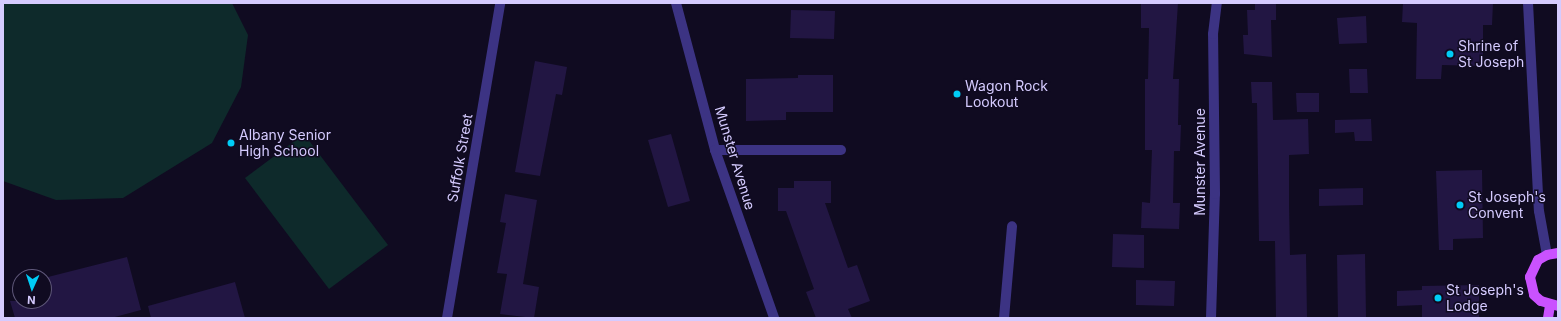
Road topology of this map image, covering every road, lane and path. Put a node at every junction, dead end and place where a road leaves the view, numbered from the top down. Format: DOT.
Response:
graph roads {
  1 [pos="500,3"];
  2 [pos="676,3"];
  3 [pos="1528,3"];
  4 [pos="1216,5"];
  5 [pos="715,150"];
  6 [pos="841,150"];
  7 [pos="1012,226"];
  8 [pos="1558,253"];
  9 [pos="1547,255"];
  10 [pos="1554,306"];
  11 [pos="446,318"];
  12 [pos="774,318"];
  13 [pos="1004,318"];
  14 [pos="1211,318"];
  15 [pos="1548,318"];
  1 -- 11 [label="street, Suffolk Street"];
  2 -- 5 [label="street, Munster Avenue"];
  3 -- 9 [label="street"];
  4 -- 14 [label="street, Munster Avenue"];
  5 -- 6 [label="street"];
  5 -- 12 [label="street, Munster Avenue"];
  7 -- 13 [label="street"];
  8 -- 9 [label="main road"];
  9 -- 10 [label="main road"];
  10 -- 15 [label="main road"];
}
